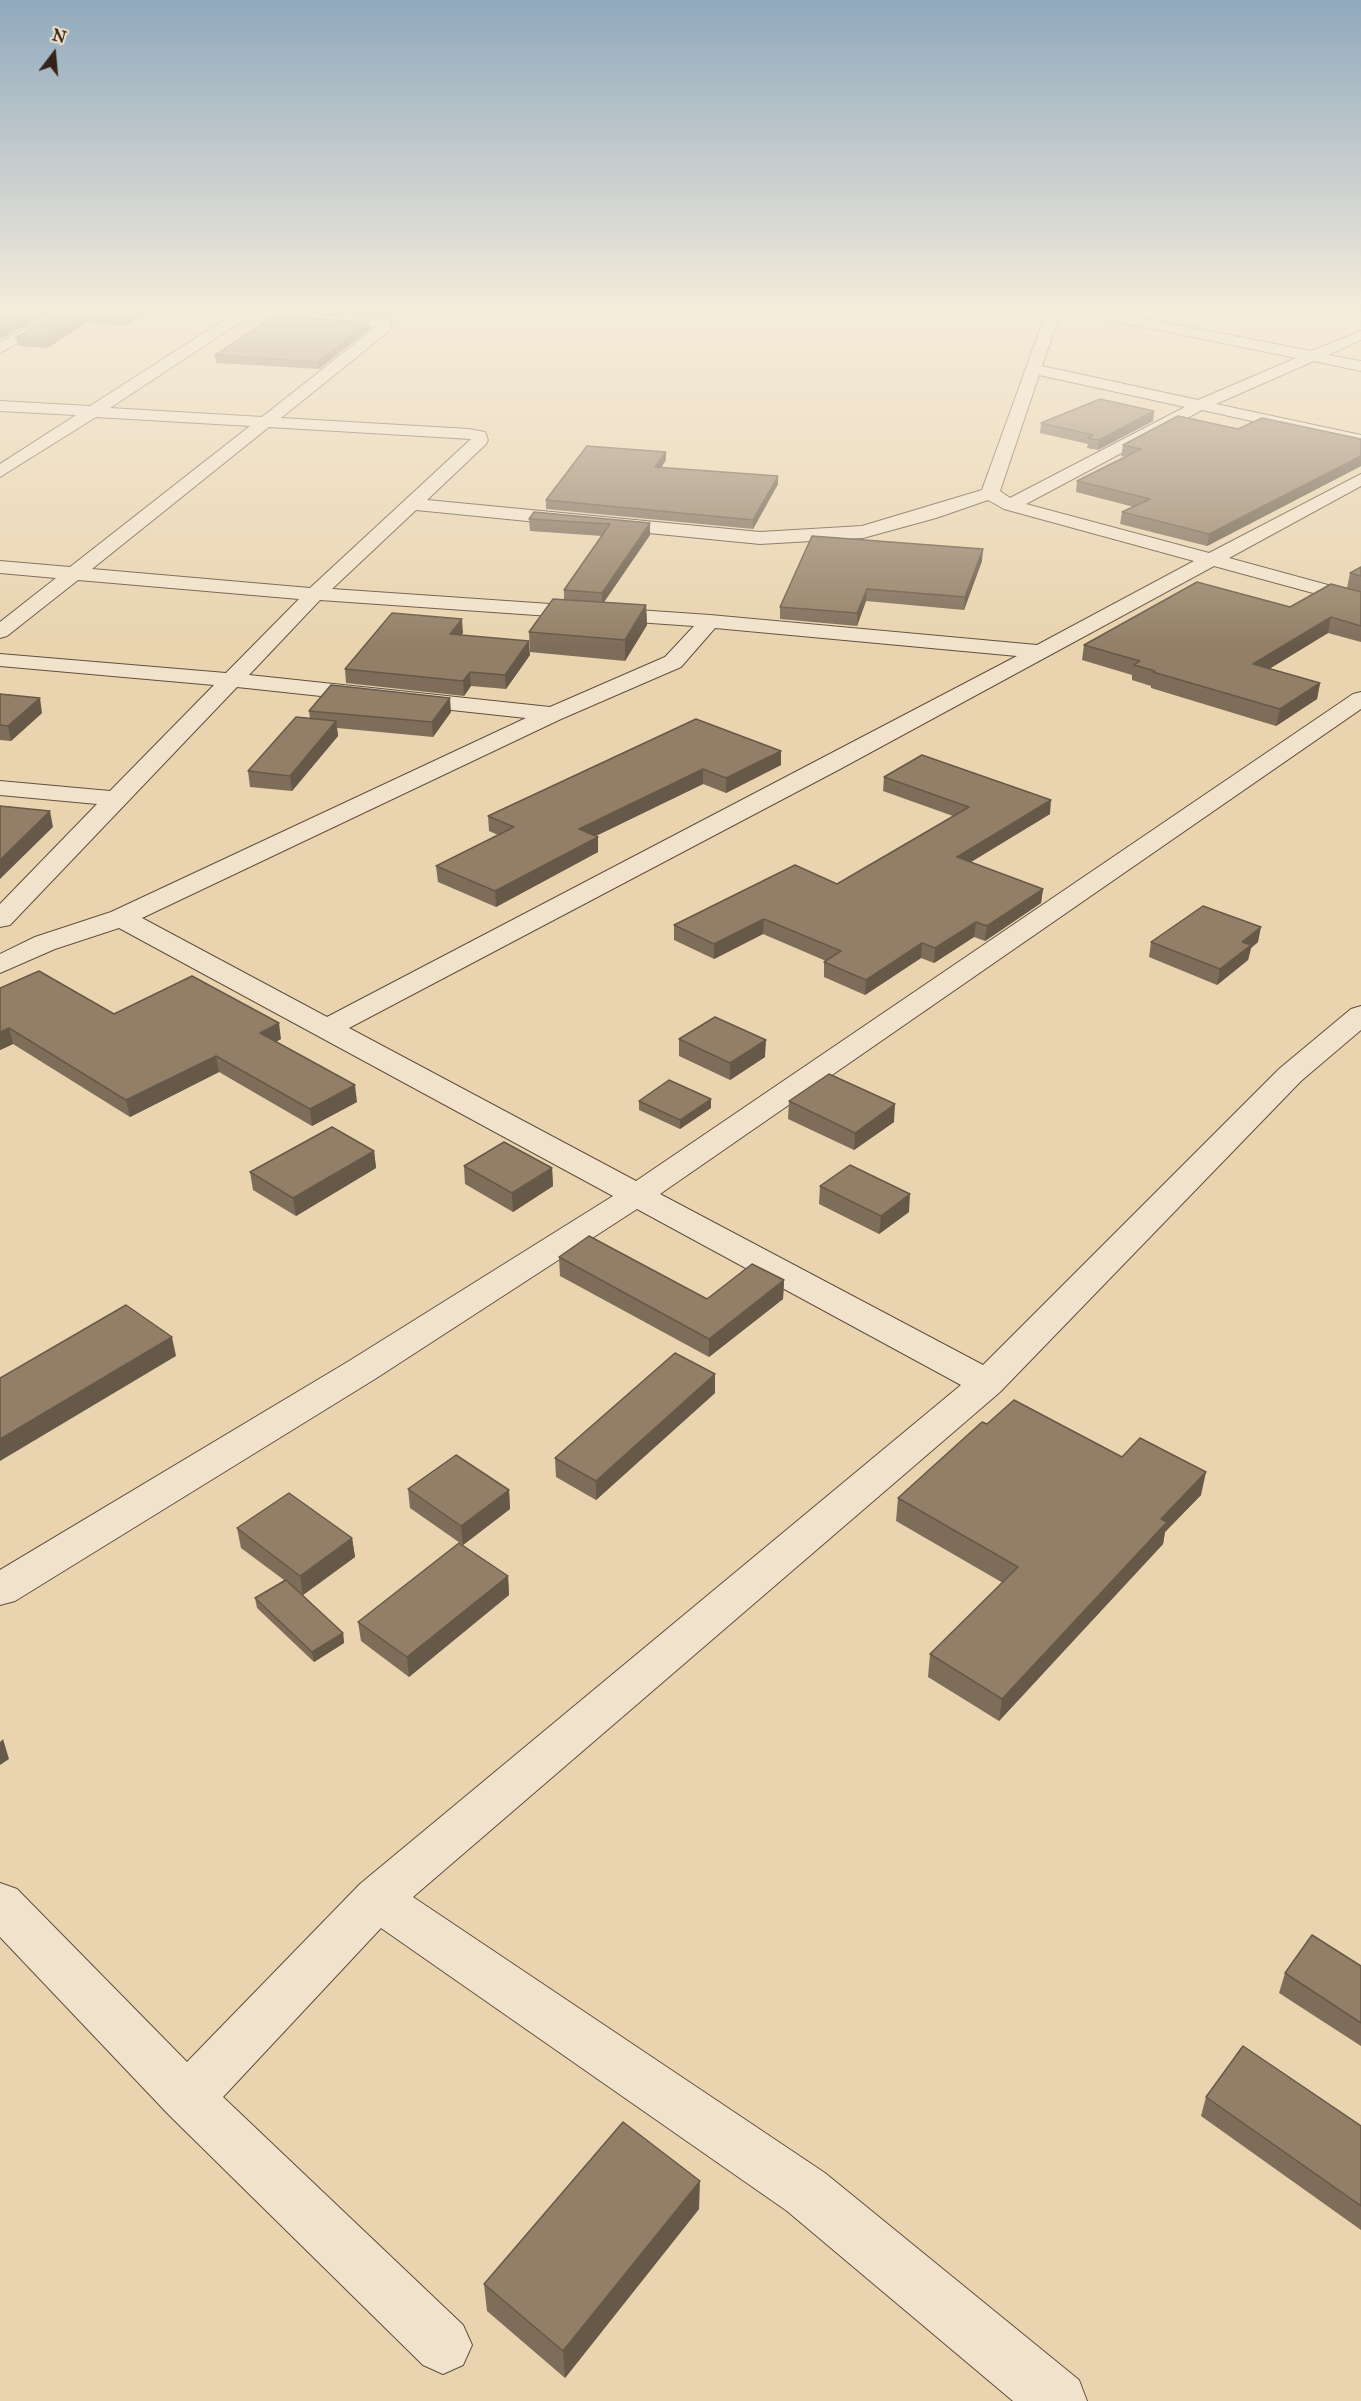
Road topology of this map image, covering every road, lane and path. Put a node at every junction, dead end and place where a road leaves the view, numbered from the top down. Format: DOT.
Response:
graph roads {
  1 [pos="76,422"];
  2 [pos="266,422"];
  3 [pos="1015,422"];
  4 [pos="1168,422"];
  5 [pos="1278,422"];
  6 [pos="1361,440"];
  7 [pos="0,472"];
  8 [pos="1361,479"];
  9 [pos="990,493"];
  10 [pos="414,504"];
  11 [pos="1010,505"];
  12 [pos="1212,558"];
  13 [pos="0,567"];
  14 [pos="76,574"];
  15 [pos="315,594"];
  16 [pos="1361,600"];
  17 [pos="710,621"];
  18 [pos="0,632"];
  19 [pos="1036,651"];
  20 [pos="0,660"];
  21 [pos="234,680"];
  22 [pos="1361,699"];
  23 [pos="553,714"];
  24 [pos="0,788"];
  25 [pos="118,799"];
  26 [pos="121,918"];
  27 [pos="0,919"];
  28 [pos="0,940"];
  29 [pos="45,943"];
  30 [pos="0,965"];
  31 [pos="1361,1015"];
  32 [pos="326,1029"];
  33 [pos="637,1195"];
  34 [pos="987,1383"];
  35 [pos="0,1590"];
  36 [pos="377,1899"];
  37 [pos="0,1904"];
  38 [pos="187,2098"];
  39 [pos="443,2345"];
  40 [pos="1058,2401"];
  1 -- 7 [label="street"];
  2 -- 10 [label="street"];
  2 -- 14 [label="street"];
  3 -- 9 [label="street"];
  4 -- 11 [label="street"];
  5 -- 6 [label="street"];
  8 -- 12 [label="street"];
  9 -- 10 [label="street"];
  9 -- 11 [label="street"];
  10 -- 15 [label="street"];
  11 -- 12 [label="street"];
  12 -- 16 [label="street"];
  12 -- 19 [label="street"];
  13 -- 14 [label="street"];
  14 -- 15 [label="street"];
  14 -- 18 [label="street"];
  15 -- 17 [label="street"];
  15 -- 21 [label="street"];
  17 -- 19 [label="street"];
  17 -- 23 [label="street"];
  19 -- 32 [label="street"];
  20 -- 21 [label="street"];
  21 -- 23 [label="street"];
  21 -- 25 [label="street"];
  22 -- 33 [label="street"];
  23 -- 26 [label="street"];
  24 -- 25 [label="street"];
  25 -- 27 [label="street"];
  26 -- 29 [label="street"];
  26 -- 32 [label="street"];
  28 -- 29 [label="street"];
  29 -- 30 [label="street"];
  31 -- 34 [label="street"];
  32 -- 33 [label="street"];
  33 -- 34 [label="street"];
  33 -- 35 [label="street"];
  34 -- 36 [label="street"];
  36 -- 38 [label="street"];
  36 -- 40 [label="street"];
  37 -- 38 [label="street"];
  38 -- 39 [label="street"];
}
